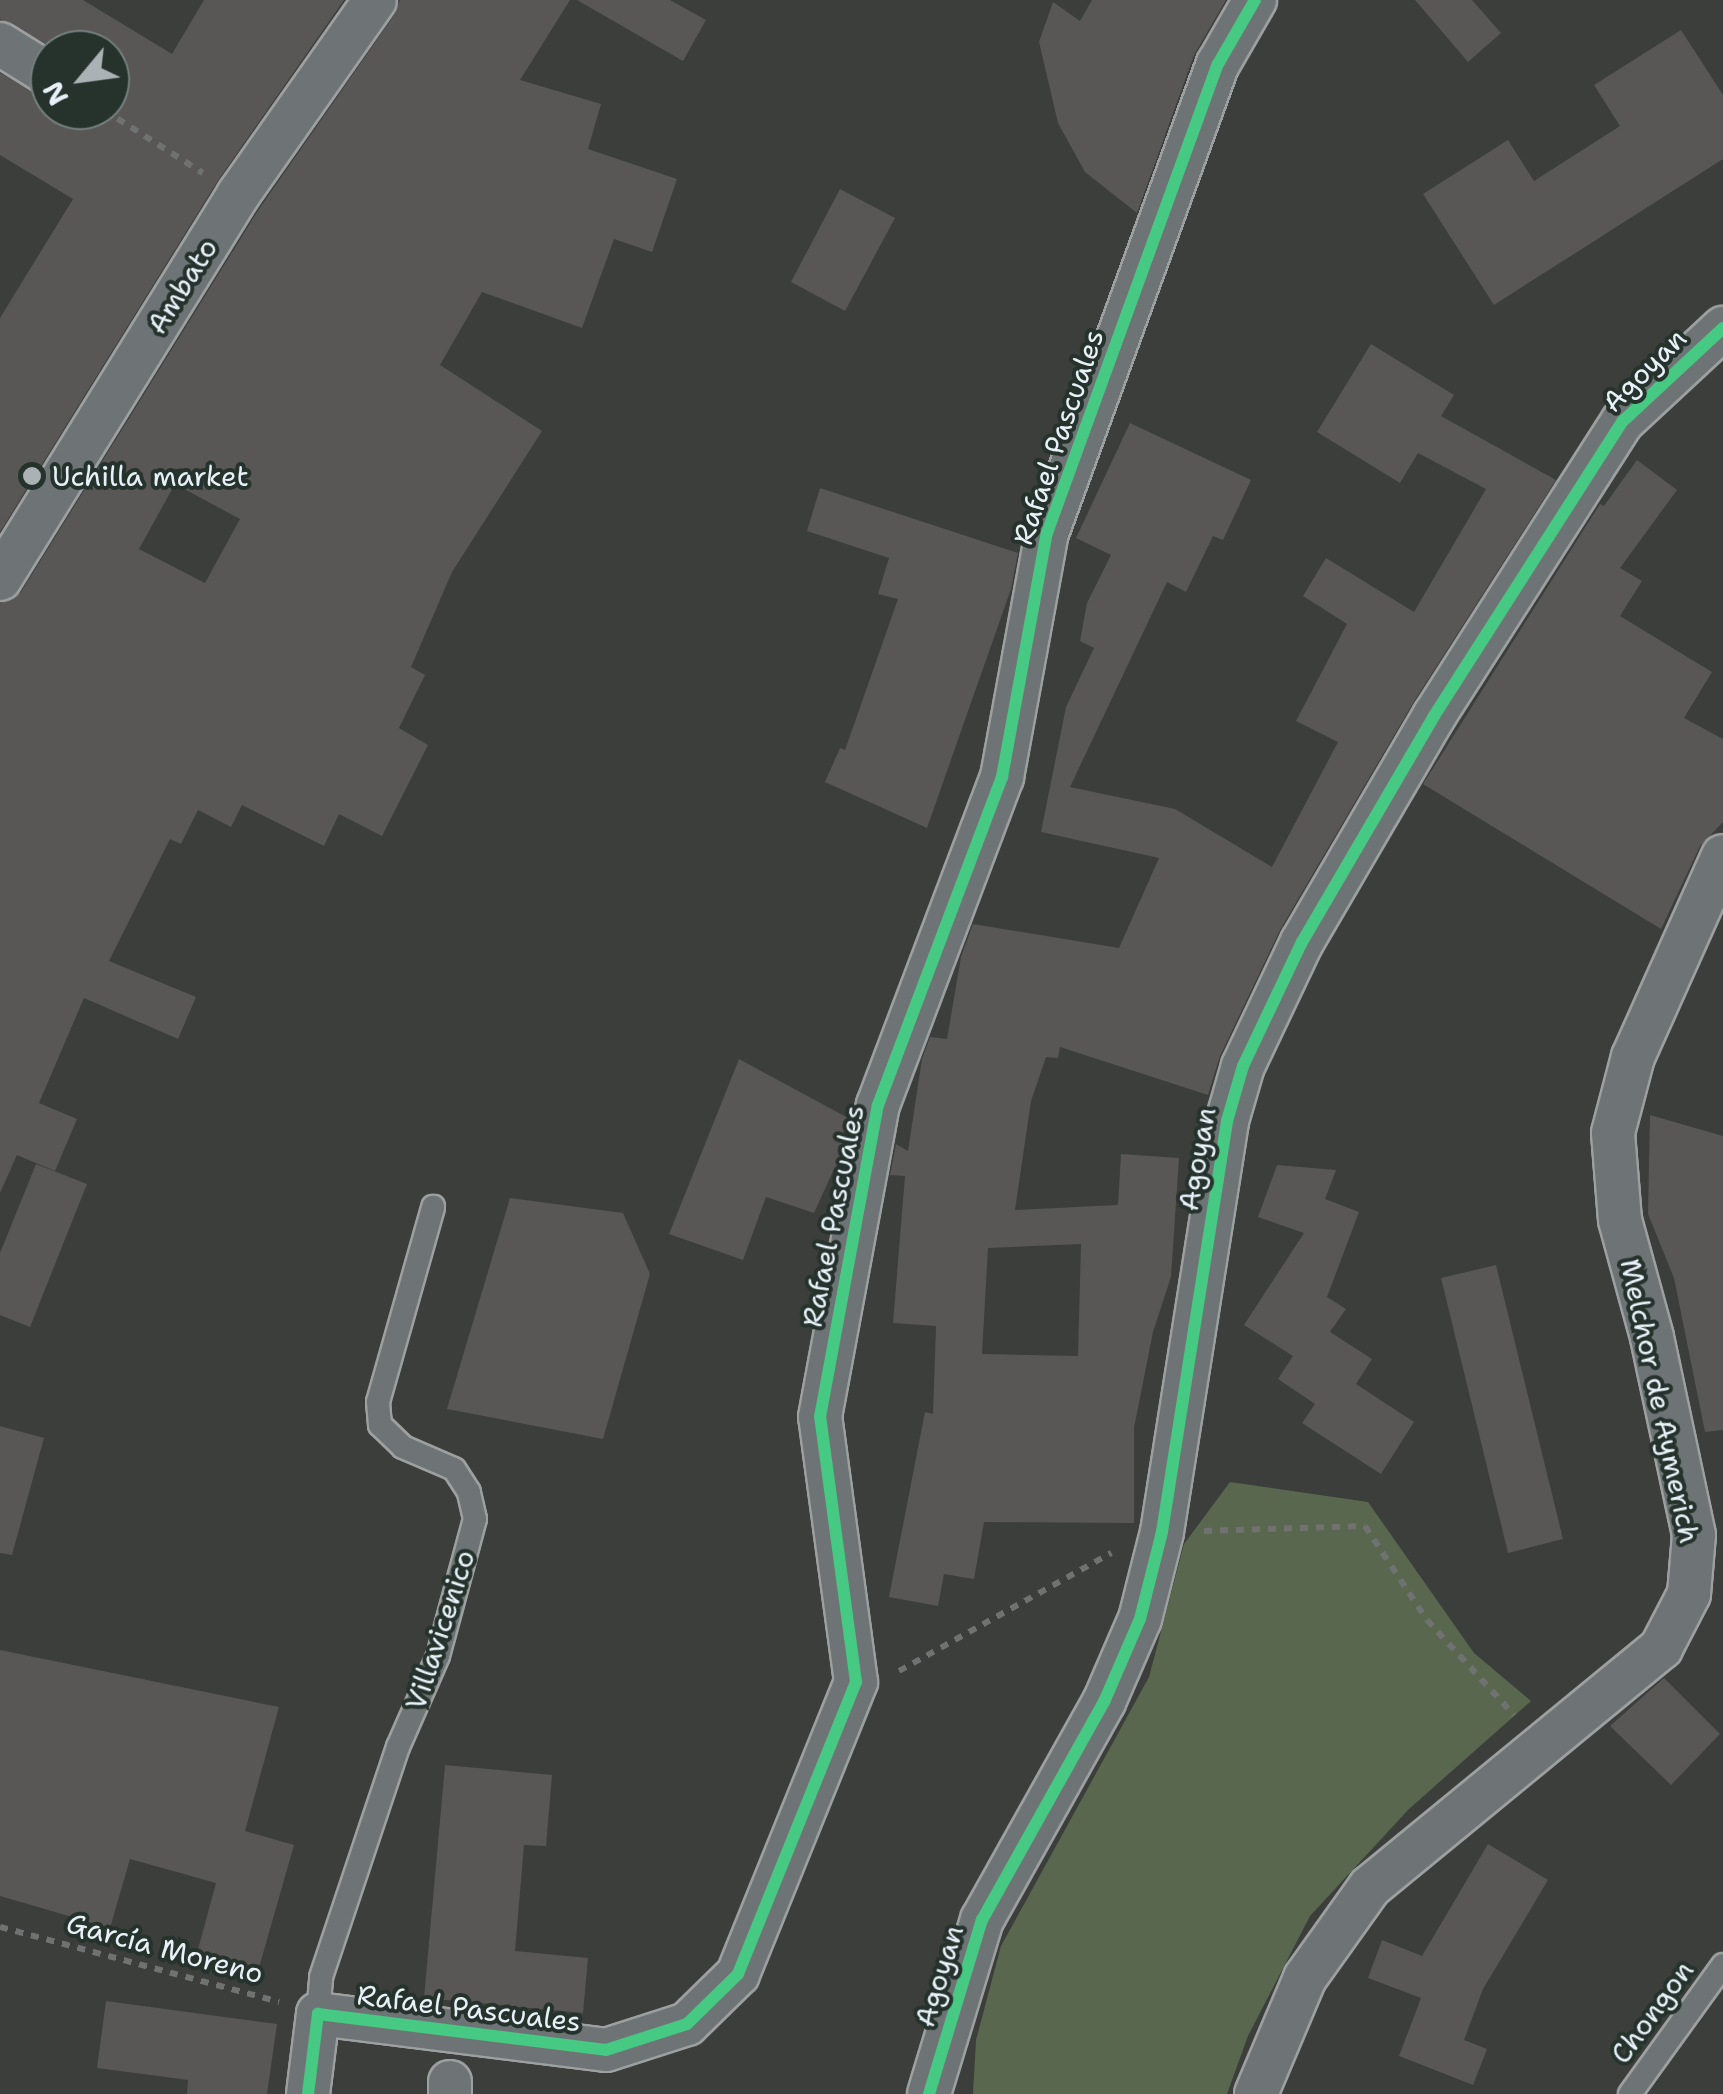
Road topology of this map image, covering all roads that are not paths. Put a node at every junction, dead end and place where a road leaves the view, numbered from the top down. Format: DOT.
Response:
graph roads {
  1 [pos="375,0"];
  2 [pos="1256,0"];
  3 [pos="0,44"];
  4 [pos="30,63"];
  5 [pos="1723,328"];
  6 [pos="0,579"];
  7 [pos="1723,856"];
  8 [pos="433,1207"];
  9 [pos="1723,1966"];
  10 [pos="318,2014"];
  11 [pos="308,2094"];
  12 [pos="930,2094"];
  13 [pos="1256,2094"];
  14 [pos="1630,2094"];
  1 -- 6 [label="street, Ambato"];
  2 -- 10 [label="street, Rafael Pascuales"];
  3 -- 4 [label="street"];
  5 -- 12 [label="street, Agoyan"];
  7 -- 13 [label="street, Melchor de Aymerich"];
  8 -- 10 [label="lane, Villavicenico"];
  9 -- 14 [label="lane, Chongon"];
  10 -- 11 [label="street, Villavicenico"];
}
